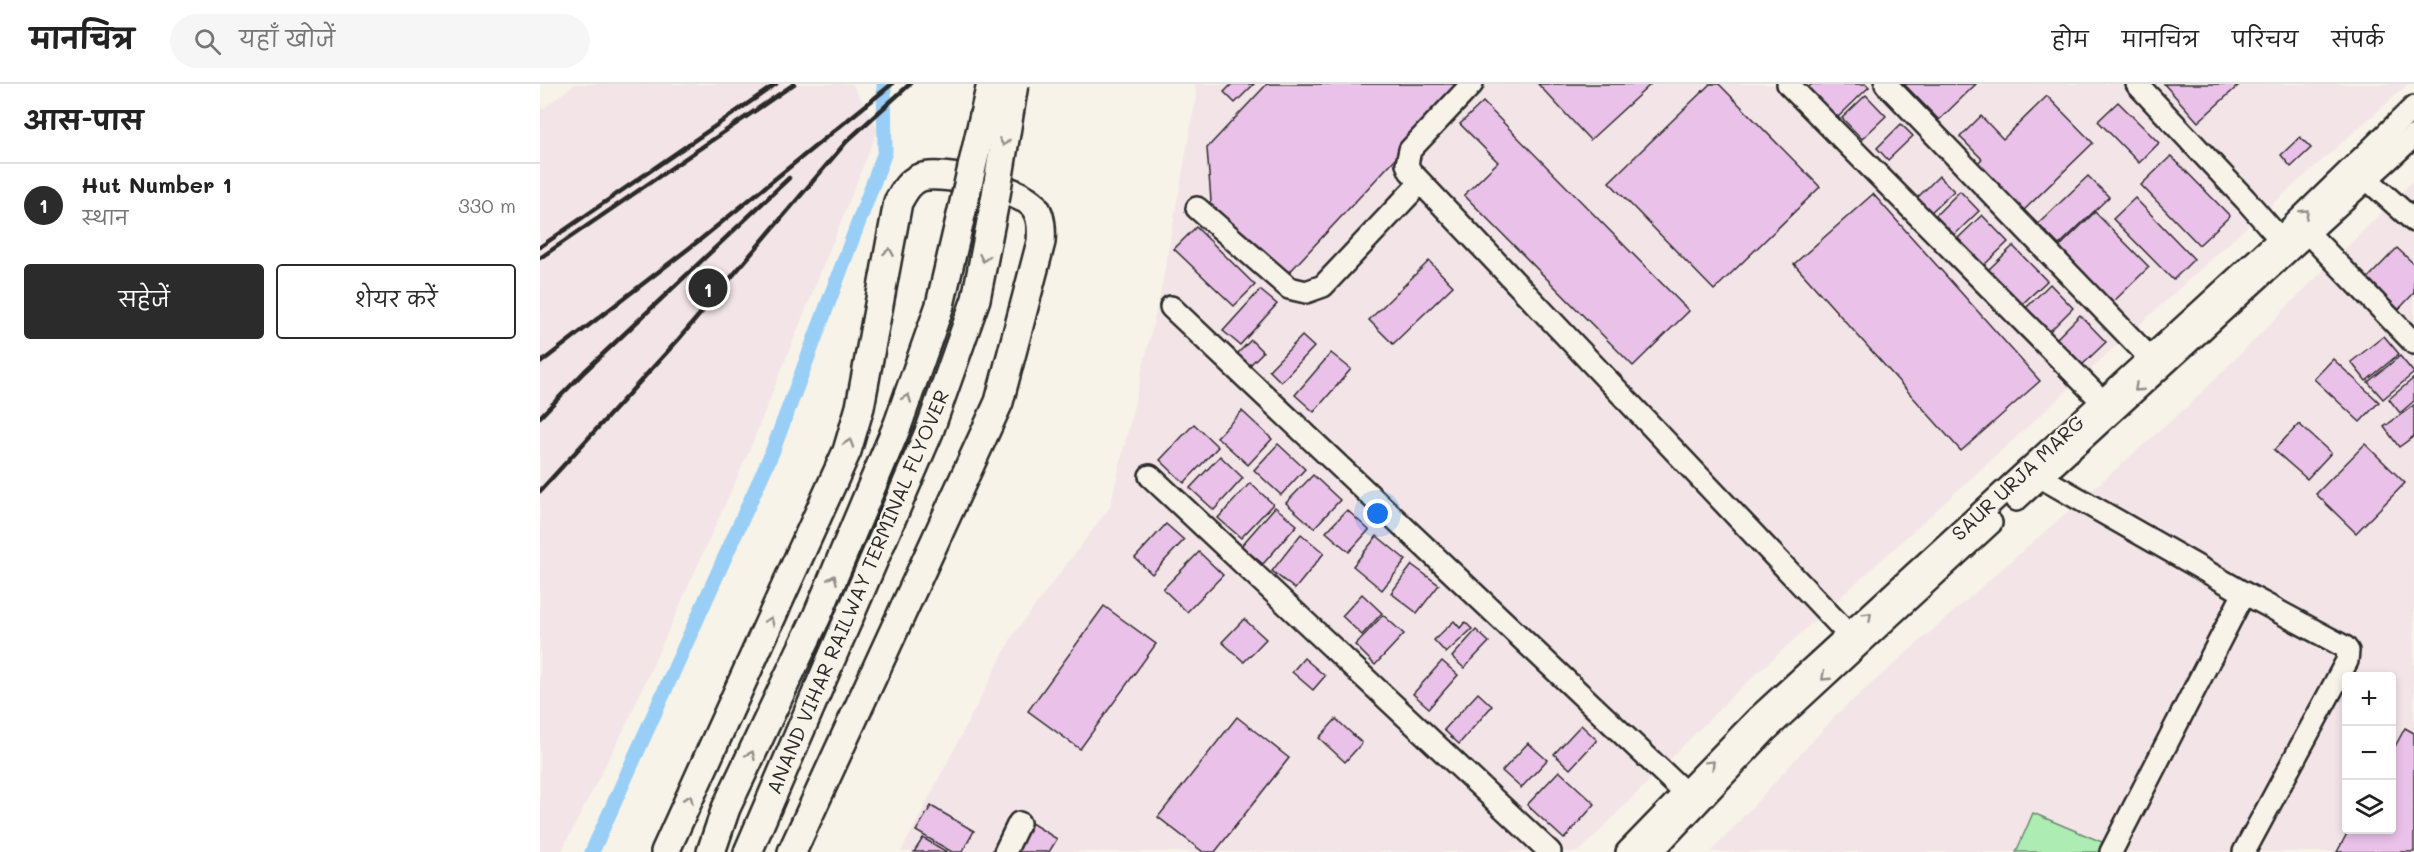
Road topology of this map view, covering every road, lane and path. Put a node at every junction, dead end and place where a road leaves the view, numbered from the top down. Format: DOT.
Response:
graph roads {
  1 [pos="991,84"];
  2 [pos="1014,84"];
  3 [pos="1472,84"];
  4 [pos="1788,84"];
  5 [pos="1887,84"];
  6 [pos="2136,84"];
  7 [pos="2414,107"];
  8 [pos="2414,136"];
  9 [pos="2371,166"];
  10 [pos="1420,183"];
  11 [pos="1197,208"];
  12 [pos="2412,214"];
  13 [pos="2308,233"];
  14 [pos="2284,244"];
  15 [pos="1171,307"];
  16 [pos="2198,323"];
  17 [pos="2414,343"];
  18 [pos="2149,357"];
  19 [pos="2102,401"];
  20 [pos="2034,473"];
  21 [pos="1150,476"];
  22 [pos="2244,593"];
  23 [pos="1848,634"];
  24 [pos="1684,792"];
  25 [pos="726,808"];
  26 [pos="1020,823"];
  27 [pos="1650,846"];
  28 [pos="665,852"];
  29 [pos="695,852"];
  30 [pos="711,852"];
  31 [pos="748,852"];
  32 [pos="792,852"];
  33 [pos="1005,852"];
  34 [pos="1550,852"];
  35 [pos="1627,852"];
  36 [pos="2111,852"];
  37 [pos="2244,852"];
  25 -- 1 [label="main road, ANAND VIHAR RAILWAY TERMINAL FLYOVER, one-way, bridge"];
  2 -- 31 [label="main road, ANAND VIHAR RAILWAY TERMINAL FLYOVER, one-way, bridge"];
  3 -- 10 [label="street"];
  4 -- 19 [label="street"];
  5 -- 18 [label="street"];
  6 -- 14 [label="street"];
  7 -- 9 [label="street, SAUR URJA MARG"];
  8 -- 9 [label="street, SAUR URJA MARG"];
  9 -- 12 [label="street"];
  9 -- 13 [label="street, SAUR URJA MARG"];
  14 -- 9 [label="street, SAUR URJA MARG, one-way"];
  10 -- 11 [label="street"];
  10 -- 23 [label="street"];
  13 -- 14 [label="street, SAUR URJA MARG"];
  13 -- 17 [label="street"];
  14 -- 16 [label="street, SAUR URJA MARG"];
  15 -- 24 [label="street"];
  16 -- 18 [label="street, SAUR URJA MARG"];
  16 -- 20 [label="street, SAUR URJA MARG, one-way"];
  18 -- 19 [label="street, SAUR URJA MARG"];
  19 -- 20 [label="street, SAUR URJA MARG"];
  20 -- 22 [label="street"];
  23 -- 20 [label="street, SAUR URJA MARG, one-way"];
  20 -- 27 [label="street, SAUR URJA MARG, one-way"];
  21 -- 34 [label="street"];
  22 -- 36 [label="street"];
  22 -- 37 [label="street"];
  24 -- 23 [label="street, SAUR URJA MARG, one-way"];
  24 -- 27 [label="street, SAUR URJA MARG"];
  25 -- 29 [label="main road"];
  25 -- 30 [label="main road"];
  26 -- 33 [label="street"];
  27 -- 35 [label="street, SAUR URJA MARG"];
  28 -- 32 [label="main road, one-way"];
}
